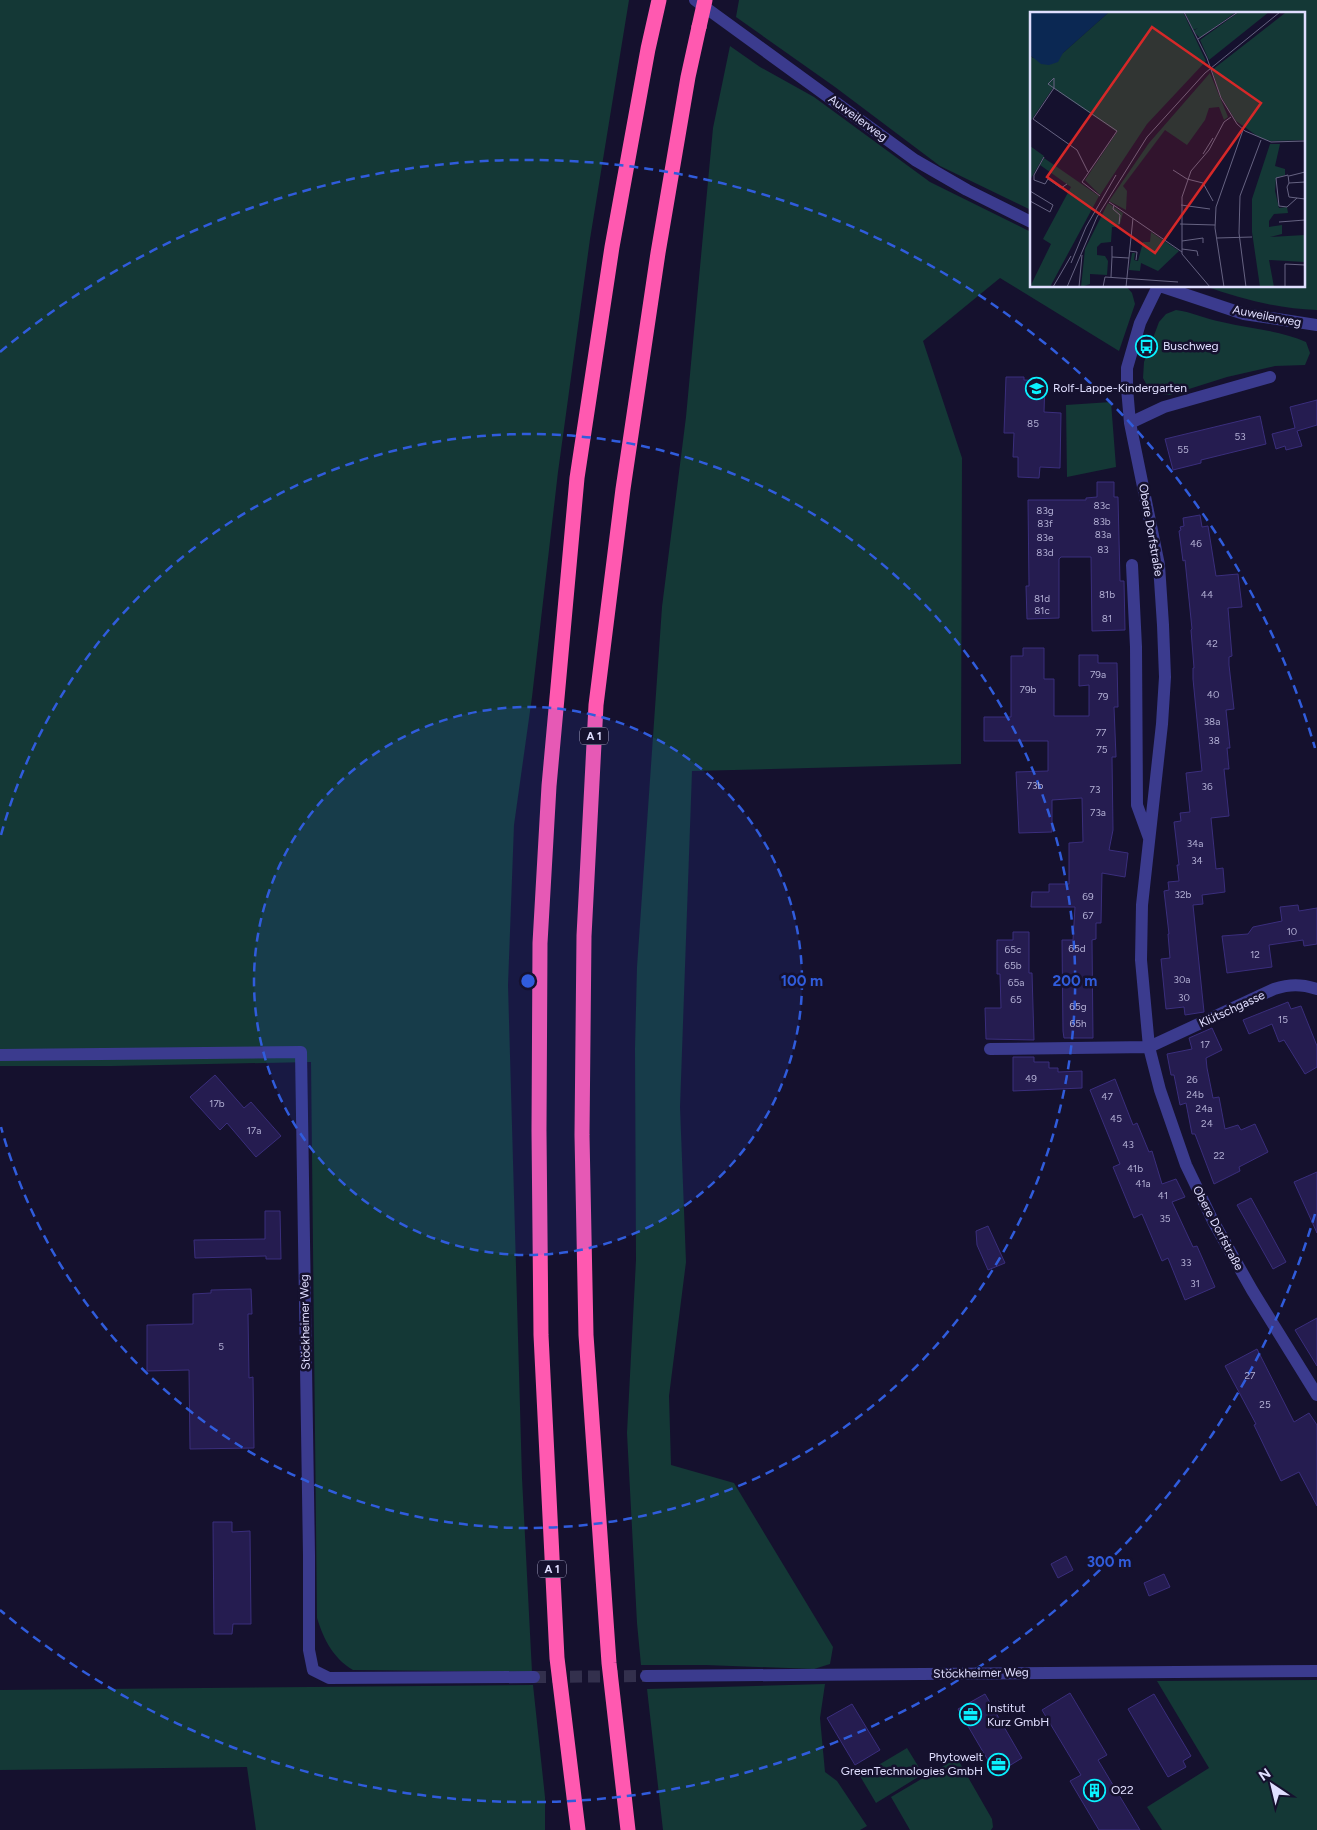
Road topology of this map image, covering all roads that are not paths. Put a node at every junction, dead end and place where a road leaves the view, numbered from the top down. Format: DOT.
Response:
graph roads {
  1 [pos="659,0"];
  2 [pos="695,0"];
  3 [pos="705,0"];
  4 [pos="1030,222"];
  5 [pos="1158,288"];
  6 [pos="1165,288"];
  7 [pos="1317,325"];
  8 [pos="1270,377"];
  9 [pos="1130,423"];
  10 [pos="1132,565"];
  11 [pos="1150,840"];
  12 [pos="1317,988"];
  13 [pos="1149,1046"];
  14 [pos="990,1049"];
  15 [pos="0,1055"];
  16 [pos="1317,1395"];
  17 [pos="1317,1671"];
  18 [pos="646,1676"];
  19 [pos="534,1677"];
  20 [pos="578,1830"];
  21 [pos="628,1830"];
  1 -- 20 [label="highway, A 1"];
  2 -- 4 [label="street, Auweilerweg"];
  3 -- 21 [label="highway, A 1, bridge"];
  5 -- 9 [label="street, Obere Dorfstraße"];
  6 -- 7 [label="street, Auweilerweg"];
  8 -- 9 [label="street"];
  9 -- 11 [label="street, Obere Dorfstraße"];
  10 -- 11 [label="street, Obere Dorfstraße"];
  11 -- 13 [label="street, Obere Dorfstraße"];
  12 -- 13 [label="street, Klütschgasse"];
  13 -- 14 [label="street"];
  13 -- 16 [label="street, Obere Dorfstraße"];
  15 -- 19 [label="street, Stöckheimer Weg"];
  17 -- 18 [label="street, Stöckheimer Weg"];
}
